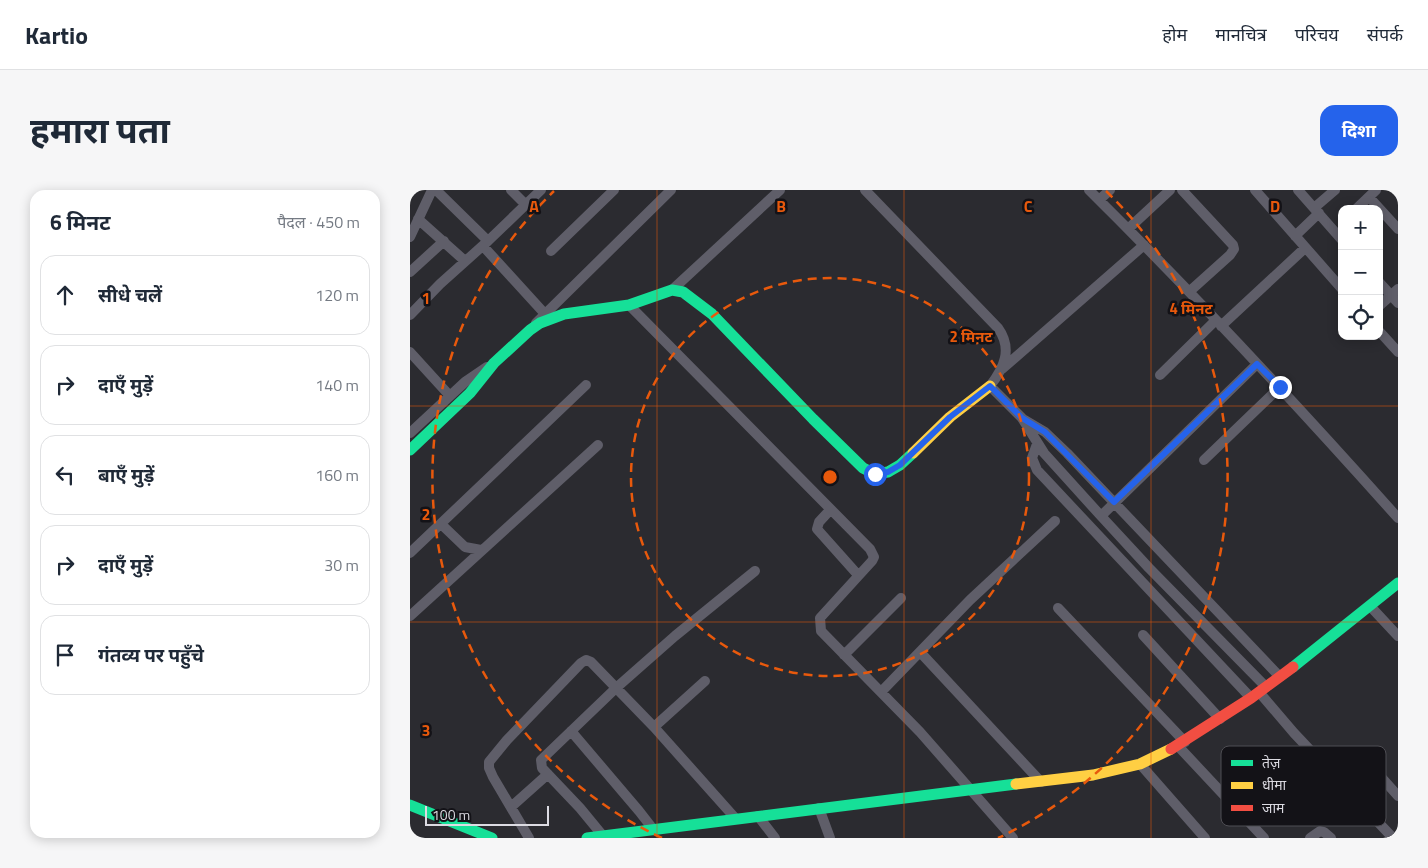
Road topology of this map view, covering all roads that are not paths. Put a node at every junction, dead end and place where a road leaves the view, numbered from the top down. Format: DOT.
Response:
graph roads {
  1 [pos="434,190"];
  2 [pos="511,190"];
  3 [pos="542,190"];
  4 [pos="614,190"];
  5 [pos="671,190"];
  6 [pos="780,190"];
  7 [pos="865,190"];
  8 [pos="1089,190"];
  9 [pos="1110,190"];
  10 [pos="1170,190"];
  11 [pos="1182,190"];
  12 [pos="1255,190"];
  13 [pos="1298,190"];
  14 [pos="1335,190"];
  15 [pos="1372,193"];
  16 [pos="1099,200"];
  17 [pos="526,205"];
  18 [pos="1360,205"];
  19 [pos="1316,210"];
  20 [pos="418,219"];
  21 [pos="1338,226"];
  22 [pos="1397,227"];
  23 [pos="1128,229"];
  24 [pos="1333,230"];
  25 [pos="1295,236"];
  26 [pos="1338,236"];
  27 [pos="410,237"];
  28 [pos="444,241"];
  29 [pos="486,243"];
  30 [pos="1144,245"];
  31 [pos="1305,248"];
  32 [pos="551,251"];
  33 [pos="465,261"];
  34 [pos="410,272"];
  35 [pos="1338,285"];
  36 [pos="1383,285"];
  37 [pos="672,290"];
  38 [pos="1190,291"];
  39 [pos="1396,296"];
  40 [pos="1383,304"];
  41 [pos="629,305"];
  42 [pos="545,314"];
  43 [pos="410,315"];
  44 [pos="1219,323"];
  45 [pos="530,330"];
  46 [pos="1383,335"];
  47 [pos="410,352"];
  48 [pos="1398,352"];
  49 [pos="494,363"];
  50 [pos="1257,364"];
  51 [pos="1001,369"];
  52 [pos="1160,375"];
  53 [pos="586,385"];
  54 [pos="990,386"];
  55 [pos="1280,387"];
  56 [pos="450,396"];
  57 [pos="1022,418"];
  58 [pos="410,433"];
  59 [pos="598,444"];
  60 [pos="1037,444"];
  61 [pos="410,450"];
  62 [pos="1204,460"];
  63 [pos="1114,502"];
  64 [pos="830,510"];
  65 [pos="1101,516"];
  66 [pos="1398,518"];
  67 [pos="1055,521"];
  68 [pos="441,524"];
  69 [pos="481,550"];
  70 [pos="410,553"];
  71 [pos="755,571"];
  72 [pos="858,575"];
  73 [pos="1398,584"];
  74 [pos="901,598"];
  75 [pos="1370,606"];
  76 [pos="1058,608"];
  77 [pos="410,616"];
  78 [pos="1143,635"];
  79 [pos="1398,636"];
  80 [pos="1229,649"];
  81 [pos="920,652"];
  82 [pos="844,655"];
  83 [pos="1217,661"];
  84 [pos="1280,677"];
  85 [pos="705,681"];
  86 [pos="616,688"];
  87 [pos="881,692"];
  88 [pos="1259,692"];
  89 [pos="1220,719"];
  90 [pos="654,728"];
  91 [pos="571,731"];
  92 [pos="1181,744"];
  93 [pos="1307,746"];
  94 [pos="1140,764"];
  95 [pos="548,774"];
  96 [pos="1041,782"];
  97 [pos="1386,783"];
  98 [pos="1221,789"];
  99 [pos="972,790"];
  100 [pos="1398,796"];
  101 [pos="410,805"];
  102 [pos="511,807"];
  103 [pos="819,808"];
  104 [pos="758,816"];
  105 [pos="736,819"];
  106 [pos="1253,826"];
  107 [pos="1382,826"];
  108 [pos="652,829"];
  109 [pos="603,836"];
  110 [pos="492,838"];
  111 [pos="529,838"];
  112 [pos="588,838"];
  113 [pos="775,838"];
  114 [pos="830,838"];
  115 [pos="1013,838"];
  116 [pos="1205,838"];
  117 [pos="1264,838"];
  118 [pos="1310,838"];
  119 [pos="1331,838"];
  120 [pos="1393,838"];
  1 -- 20 [label="street"];
  1 -- 29 [label="street"];
  2 -- 17 [label="street"];
  3 -- 17 [label="street"];
  4 -- 32 [label="street"];
  5 -- 42 [label="street"];
  6 -- 37 [label="street"];
  7 -- 51 [label="street"];
  8 -- 16 [label="street"];
  9 -- 16 [label="street"];
  10 -- 23 [label="street"];
  11 -- 38 [label="street"];
  12 -- 25 [label="street"];
  13 -- 19 [label="street"];
  14 -- 19 [label="street"];
  15 -- 18 [label="street"];
  15 -- 22 [label="street"];
  16 -- 23 [label="street"];
  17 -- 29 [label="street"];
  19 -- 24 [label="street"];
  19 -- 25 [label="street"];
  20 -- 27 [label="street"];
  20 -- 28 [label="street"];
  21 -- 24 [label="street"];
  23 -- 30 [label="street"];
  24 -- 26 [label="street"];
  25 -- 31 [label="street"];
  28 -- 33 [label="street"];
  28 -- 34 [label="street"];
  29 -- 33 [label="street"];
  29 -- 42 [label="street"];
  30 -- 38 [label="street"];
  30 -- 51 [label="street"];
  31 -- 35 [label="street"];
  31 -- 44 [label="street"];
  33 -- 43 [label="street"];
  36 -- 39 [label="street"];
  37 -- 41 [label="street"];
  37 -- 54 [label="street"];
  38 -- 44 [label="street"];
  39 -- 40 [label="street"];
  41 -- 45 [label="street"];
  41 -- 64 [label="street"];
  42 -- 45 [label="street"];
  44 -- 50 [label="street"];
  44 -- 52 [label="street"];
  45 -- 49 [label="street"];
  46 -- 48 [label="street"];
  47 -- 56 [label="street"];
  49 -- 56 [label="street"];
  49 -- 61 [label="street"];
  50 -- 55 [label="street"];
  50 -- 63 [label="street"];
  51 -- 54 [label="street"];
  53 -- 68 [label="street"];
  54 -- 57 [label="street"];
  55 -- 62 [label="street"];
  55 -- 66 [label="street"];
  56 -- 58 [label="street"];
  57 -- 60 [label="street"];
  57 -- 63 [label="street"];
  59 -- 69 [label="street"];
  60 -- 65 [label="street"];
  60 -- 83 [label="street"];
  63 -- 65 [label="street"];
  63 -- 84 [label="street"];
  64 -- 72 [label="street"];
  64 -- 72 [label="street"];
  65 -- 80 [label="street"];
  67 -- 81 [label="street"];
  68 -- 69 [label="street"];
  68 -- 70 [label="street"];
  69 -- 77 [label="street"];
  71 -- 86 [label="street"];
  72 -- 82 [label="street"];
  73 -- 75 [label="street"];
  74 -- 82 [label="street"];
  75 -- 79 [label="street"];
  75 -- 84 [label="street"];
  76 -- 92 [label="street"];
  78 -- 89 [label="street"];
  80 -- 83 [label="street"];
  80 -- 88 [label="street"];
  81 -- 87 [label="street"];
  81 -- 96 [label="street"];
  82 -- 87 [label="street"];
  83 -- 88 [label="street"];
  84 -- 88 [label="street"];
  85 -- 90 [label="street"];
  86 -- 90 [label="street"];
  86 -- 91 [label="street"];
  86 -- 102 [label="street"];
  87 -- 99 [label="street"];
  88 -- 89 [label="street"];
  88 -- 93 [label="street"];
  89 -- 92 [label="street"];
  90 -- 105 [label="street"];
  91 -- 95 [label="street"];
  91 -- 108 [label="street"];
  92 -- 94 [label="street"];
  92 -- 98 [label="street"];
  94 -- 96 [label="street"];
  94 -- 116 [label="street"];
  95 -- 102 [label="street"];
  95 -- 109 [label="street"];
  96 -- 99 [label="street"];
  97 -- 100 [label="street"];
  99 -- 103 [label="street"];
  99 -- 115 [label="street"];
  101 -- 110 [label="street"];
  102 -- 111 [label="street"];
  103 -- 104 [label="street"];
  103 -- 114 [label="street"];
  104 -- 105 [label="street"];
  104 -- 113 [label="street"];
  105 -- 108 [label="street"];
  106 -- 117 [label="street"];
  107 -- 120 [label="street"];
  108 -- 109 [label="street"];
  109 -- 112 [label="street"];
  118 -- 119 [label="street"];
}
